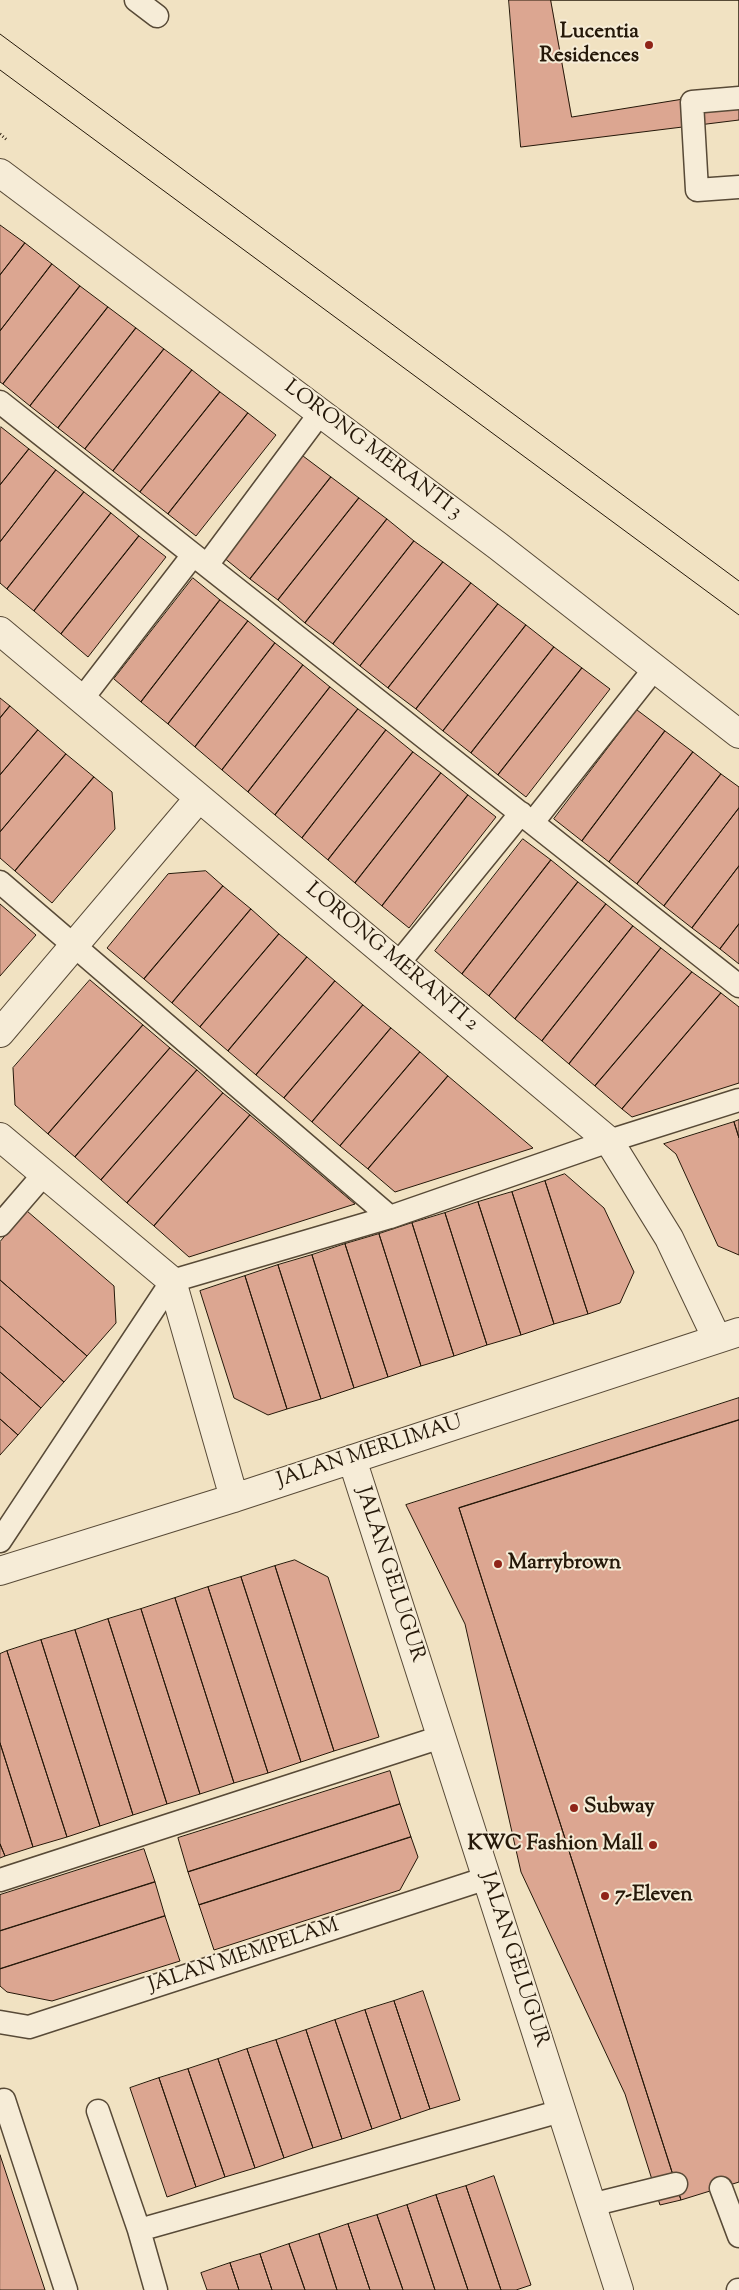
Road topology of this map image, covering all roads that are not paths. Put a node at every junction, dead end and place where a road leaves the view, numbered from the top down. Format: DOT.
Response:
graph roads {
  1 [pos="136,0"];
  2 [pos="157,16"];
  3 [pos="739,98"];
  4 [pos="0,173"];
  5 [pos="739,187"];
  6 [pos="0,402"];
  7 [pos="320,412"];
  8 [pos="200,560"];
  9 [pos="0,630"];
  10 [pos="655,668"];
  11 [pos="82,699"];
  12 [pos="739,734"];
  13 [pos="199,798"];
  14 [pos="527,818"];
  15 [pos="0,882"];
  16 [pos="73,946"];
  17 [pos="398,964"];
  18 [pos="739,986"];
  19 [pos="0,1032"];
  20 [pos="739,1100"];
  21 [pos="0,1138"];
  22 [pos="609,1141"];
  23 [pos="44,1174"];
  24 [pos="390,1217"];
  25 [pos="0,1226"];
  26 [pos="172,1281"];
  27 [pos="728,1336"];
  28 [pos="352,1459"];
  29 [pos="234,1498"];
  30 [pos="0,1541"];
  31 [pos="0,1571"];
  32 [pos="441,1737"];
  33 [pos="487,1878"];
  34 [pos="0,1880"];
  35 [pos="0,2022"];
  36 [pos="2,2101"];
  37 [pos="98,2111"];
  38 [pos="561,2111"];
  39 [pos="676,2184"];
  40 [pos="721,2188"];
  41 [pos="592,2205"];
  42 [pos="139,2230"];
  43 [pos="739,2236"];
  44 [pos="66,2290"];
  45 [pos="156,2290"];
  46 [pos="619,2290"];
  1 -- 2 [label="lane"];
  3 -- 5 [label="lane"];
  4 -- 7 [label="street, LORONG MERANTI 3"];
  6 -- 8 [label="lane"];
  7 -- 8 [label="lane"];
  7 -- 10 [label="street, LORONG MERANTI 3"];
  8 -- 11 [label="lane"];
  8 -- 14 [label="lane"];
  9 -- 11 [label="street, LORONG MERANTI 2"];
  10 -- 12 [label="street, LORONG MERANTI 3"];
  10 -- 14 [label="lane"];
  11 -- 13 [label="street, LORONG MERANTI 2"];
  13 -- 16 [label="street"];
  13 -- 17 [label="street, LORONG MERANTI 2"];
  14 -- 17 [label="lane"];
  14 -- 18 [label="lane"];
  15 -- 16 [label="lane"];
  16 -- 19 [label="street"];
  16 -- 24 [label="lane"];
  17 -- 22 [label="street, LORONG MERANTI 2"];
  20 -- 22 [label="lane"];
  21 -- 23 [label="street"];
  22 -- 24 [label="lane"];
  22 -- 27 [label="street, LORONG MERANTI 2"];
  23 -- 25 [label="lane"];
  23 -- 26 [label="street"];
  24 -- 26 [label="lane"];
  26 -- 29 [label="street"];
  26 -- 30 [label="lane"];
  27 -- 28 [label="street, JALAN MERLIMAU"];
  28 -- 29 [label="street, JALAN MERLIMAU"];
  28 -- 32 [label="street, JALAN GELUGUR"];
  29 -- 31 [label="street, JALAN MERLIMAU"];
  32 -- 33 [label="street, JALAN GELUGUR"];
  32 -- 34 [label="lane"];
  33 -- 35 [label="lane, JALAN MEMPELAM"];
  33 -- 38 [label="street, JALAN GELUGUR"];
  36 -- 44 [label="lane"];
  37 -- 42 [label="lane"];
  38 -- 41 [label="street, JALAN GELUGUR"];
  38 -- 42 [label="lane"];
  39 -- 41 [label="lane"];
  40 -- 43 [label="lane"];
  41 -- 46 [label="street, JALAN GELUGUR"];
  42 -- 45 [label="lane"];
}
